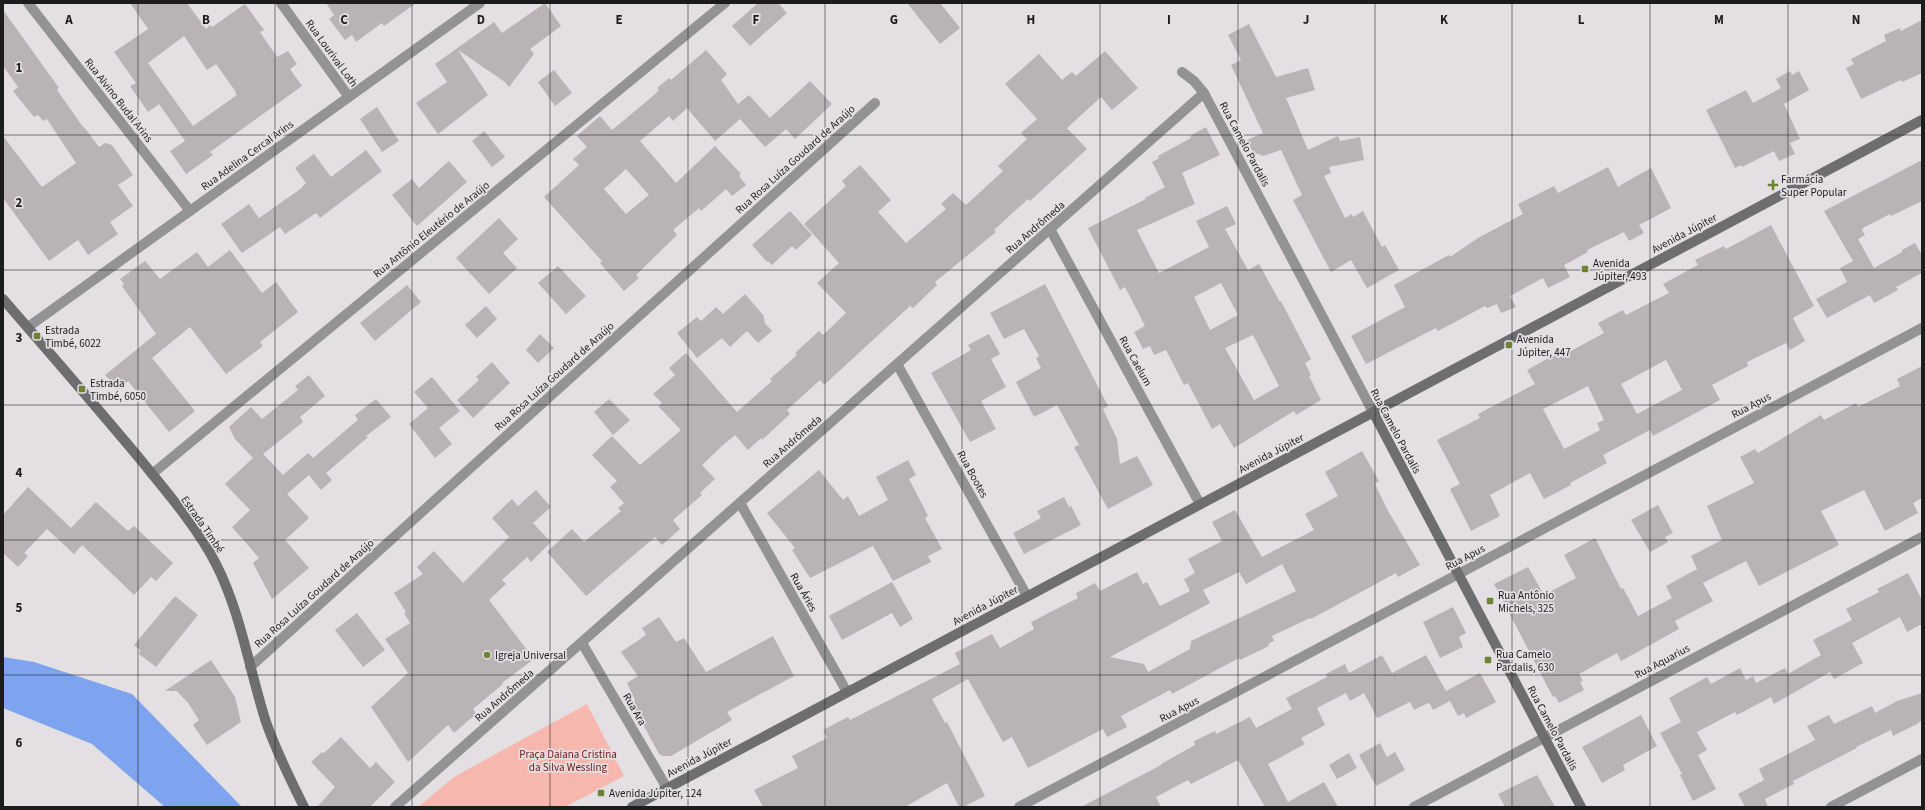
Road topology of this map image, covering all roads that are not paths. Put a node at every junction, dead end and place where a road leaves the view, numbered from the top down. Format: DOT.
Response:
graph roads {
  1 [pos="28,3"];
  2 [pos="281,3"];
  3 [pos="480,3"];
  4 [pos="725,3"];
  5 [pos="1182,72"];
  6 [pos="1204,93"];
  7 [pos="349,97"];
  8 [pos="875,103"];
  9 [pos="1922,120"];
  10 [pos="190,211"];
  11 [pos="1050,229"];
  12 [pos="3,298"];
  13 [pos="28,327"];
  14 [pos="1922,328"];
  15 [pos="897,364"];
  16 [pos="1373,412"];
  17 [pos="152,474"];
  18 [pos="740,503"];
  19 [pos="1200,504"];
  20 [pos="1922,537"];
  21 [pos="1458,574"];
  22 [pos="1028,596"];
  23 [pos="582,643"];
  24 [pos="250,667"];
  25 [pos="847,692"];
  26 [pos="1544,738"];
  27 [pos="1922,759"];
  28 [pos="667,788"];
  29 [pos="304,807"];
  30 [pos="395,807"];
  31 [pos="632,807"];
  32 [pos="1019,807"];
  33 [pos="1414,807"];
  34 [pos="1581,807"];
  35 [pos="1831,807"];
  1 -- 10 [label="street, Rua Alvino Budal Arins"];
  2 -- 7 [label="street, Rua Lourival Loth"];
  3 -- 7 [label="street, Rua Adelina Cercal Arins"];
  4 -- 17 [label="street, Rua Antônio Eleutério de Araújo"];
  5 -- 6 [label="street, Rua Camelo Pardalis"];
  6 -- 11 [label="street, Rua Andrômeda"];
  6 -- 16 [label="street, Rua Camelo Pardalis"];
  7 -- 10 [label="street, Rua Adelina Cercal Arins"];
  8 -- 24 [label="street, Rua Rosa Luíza Goudard de Araújo"];
  9 -- 16 [label="main road, Avenida Júpiter"];
  10 -- 13 [label="street, Rua Adelina Cercal Arins"];
  11 -- 15 [label="street, Rua Andrômeda"];
  11 -- 19 [label="street, Rua Caelum"];
  12 -- 13 [label="main road, Estrada Timbé"];
  13 -- 17 [label="main road, Estrada Timbé"];
  14 -- 21 [label="street, Rua Apus"];
  15 -- 18 [label="street, Rua Andrômeda"];
  15 -- 22 [label="street, Rua Bootes"];
  16 -- 19 [label="main road, Avenida Júpiter"];
  16 -- 21 [label="main road, Rua Camelo Pardalis"];
  17 -- 24 [label="main road, Estrada Timbé"];
  18 -- 23 [label="street, Rua Andrômeda"];
  18 -- 25 [label="street, Rua Áries"];
  19 -- 22 [label="main road, Avenida Júpiter"];
  20 -- 26 [label="street, Rua Aquarius"];
  21 -- 26 [label="main road, Rua Camelo Pardalis"];
  21 -- 32 [label="street, Rua Apus"];
  22 -- 25 [label="main road, Avenida Júpiter"];
  23 -- 28 [label="street, Rua Ara"];
  23 -- 30 [label="street, Rua Andrômeda"];
  24 -- 29 [label="main road, Estrada Timbé"];
  25 -- 28 [label="main road, Avenida Júpiter"];
  26 -- 33 [label="street, Rua Aquarius"];
  26 -- 34 [label="main road, Rua Camelo Pardalis"];
  27 -- 35 [label="street"];
  28 -- 31 [label="main road, Avenida Júpiter"];
}
